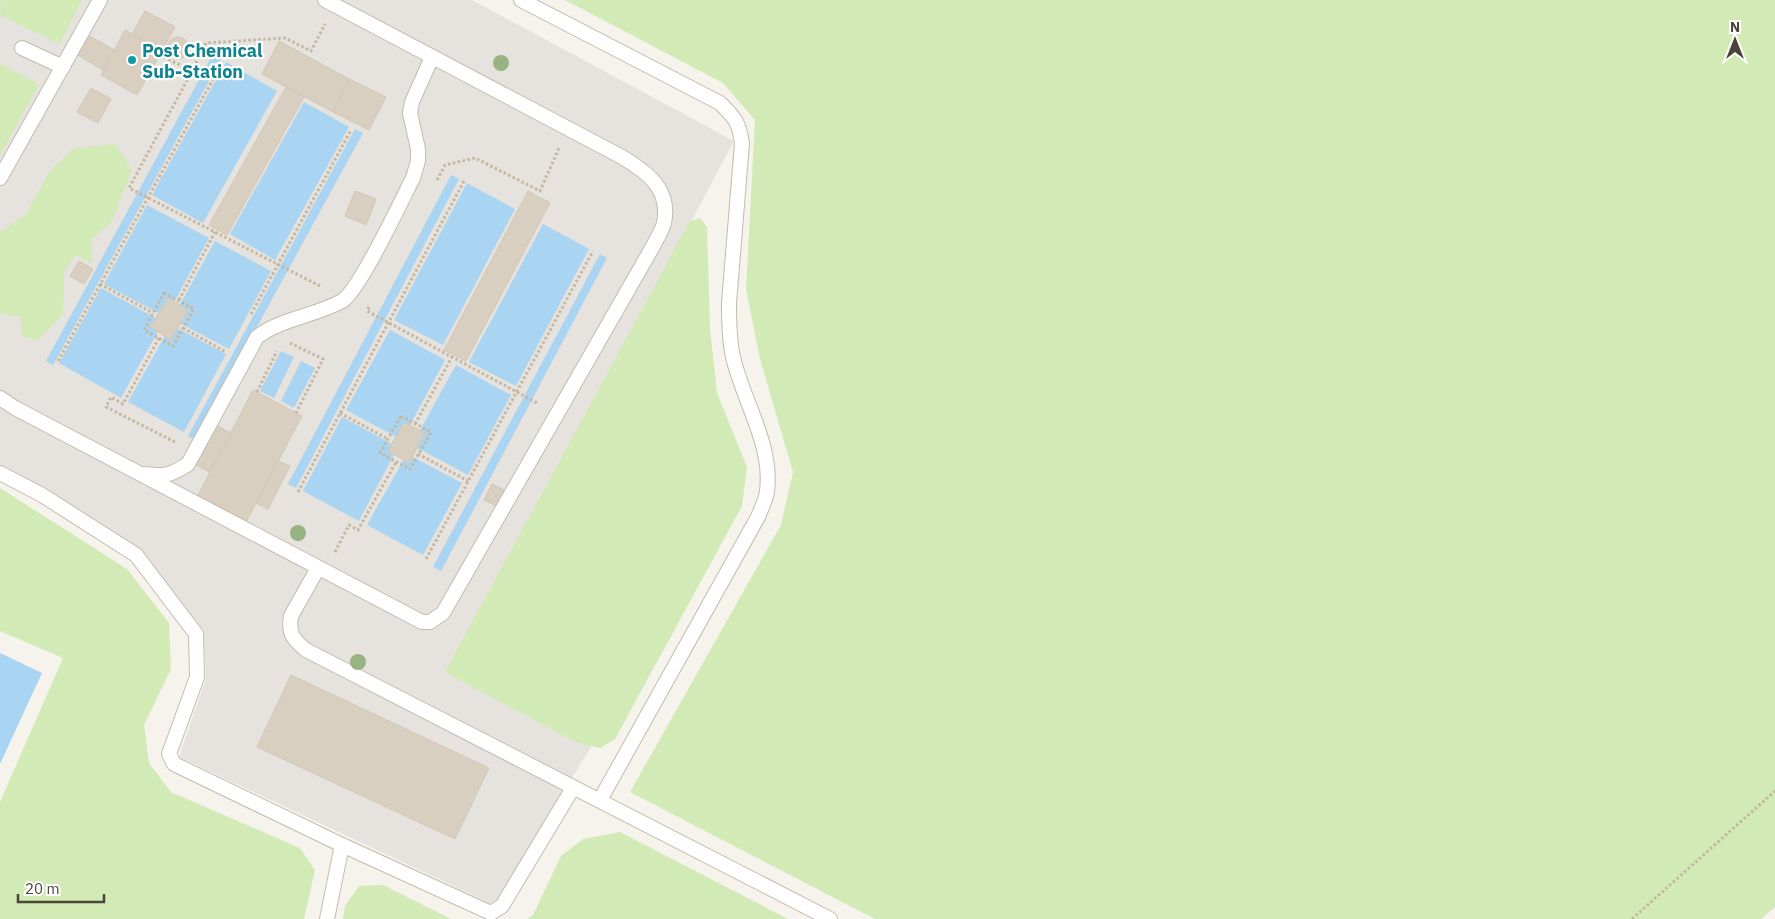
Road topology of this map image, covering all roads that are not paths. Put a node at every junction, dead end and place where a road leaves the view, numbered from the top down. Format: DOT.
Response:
graph roads {
  1 [pos="100,0"];
  2 [pos="521,0"];
  3 [pos="330,3"];
  4 [pos="22,48"];
  5 [pos="432,57"];
  6 [pos="63,67"];
  7 [pos="0,178"];
  8 [pos="0,398"];
  9 [pos="0,473"];
  10 [pos="140,474"];
  11 [pos="322,570"];
  12 [pos="573,788"];
  13 [pos="600,800"];
  14 [pos="342,845"];
  15 [pos="327,919"];
  16 [pos="830,919"];
  1 -- 6 [label="lane"];
  2 -- 13 [label="lane"];
  3 -- 5 [label="lane"];
  4 -- 6 [label="lane"];
  5 -- 10 [label="lane"];
  5 -- 11 [label="lane"];
  6 -- 7 [label="lane"];
  8 -- 10 [label="lane"];
  9 -- 14 [label="lane"];
  10 -- 11 [label="lane"];
  11 -- 12 [label="lane"];
  12 -- 13 [label="lane"];
  12 -- 14 [label="lane"];
  13 -- 16 [label="lane"];
  14 -- 15 [label="lane"];
}
